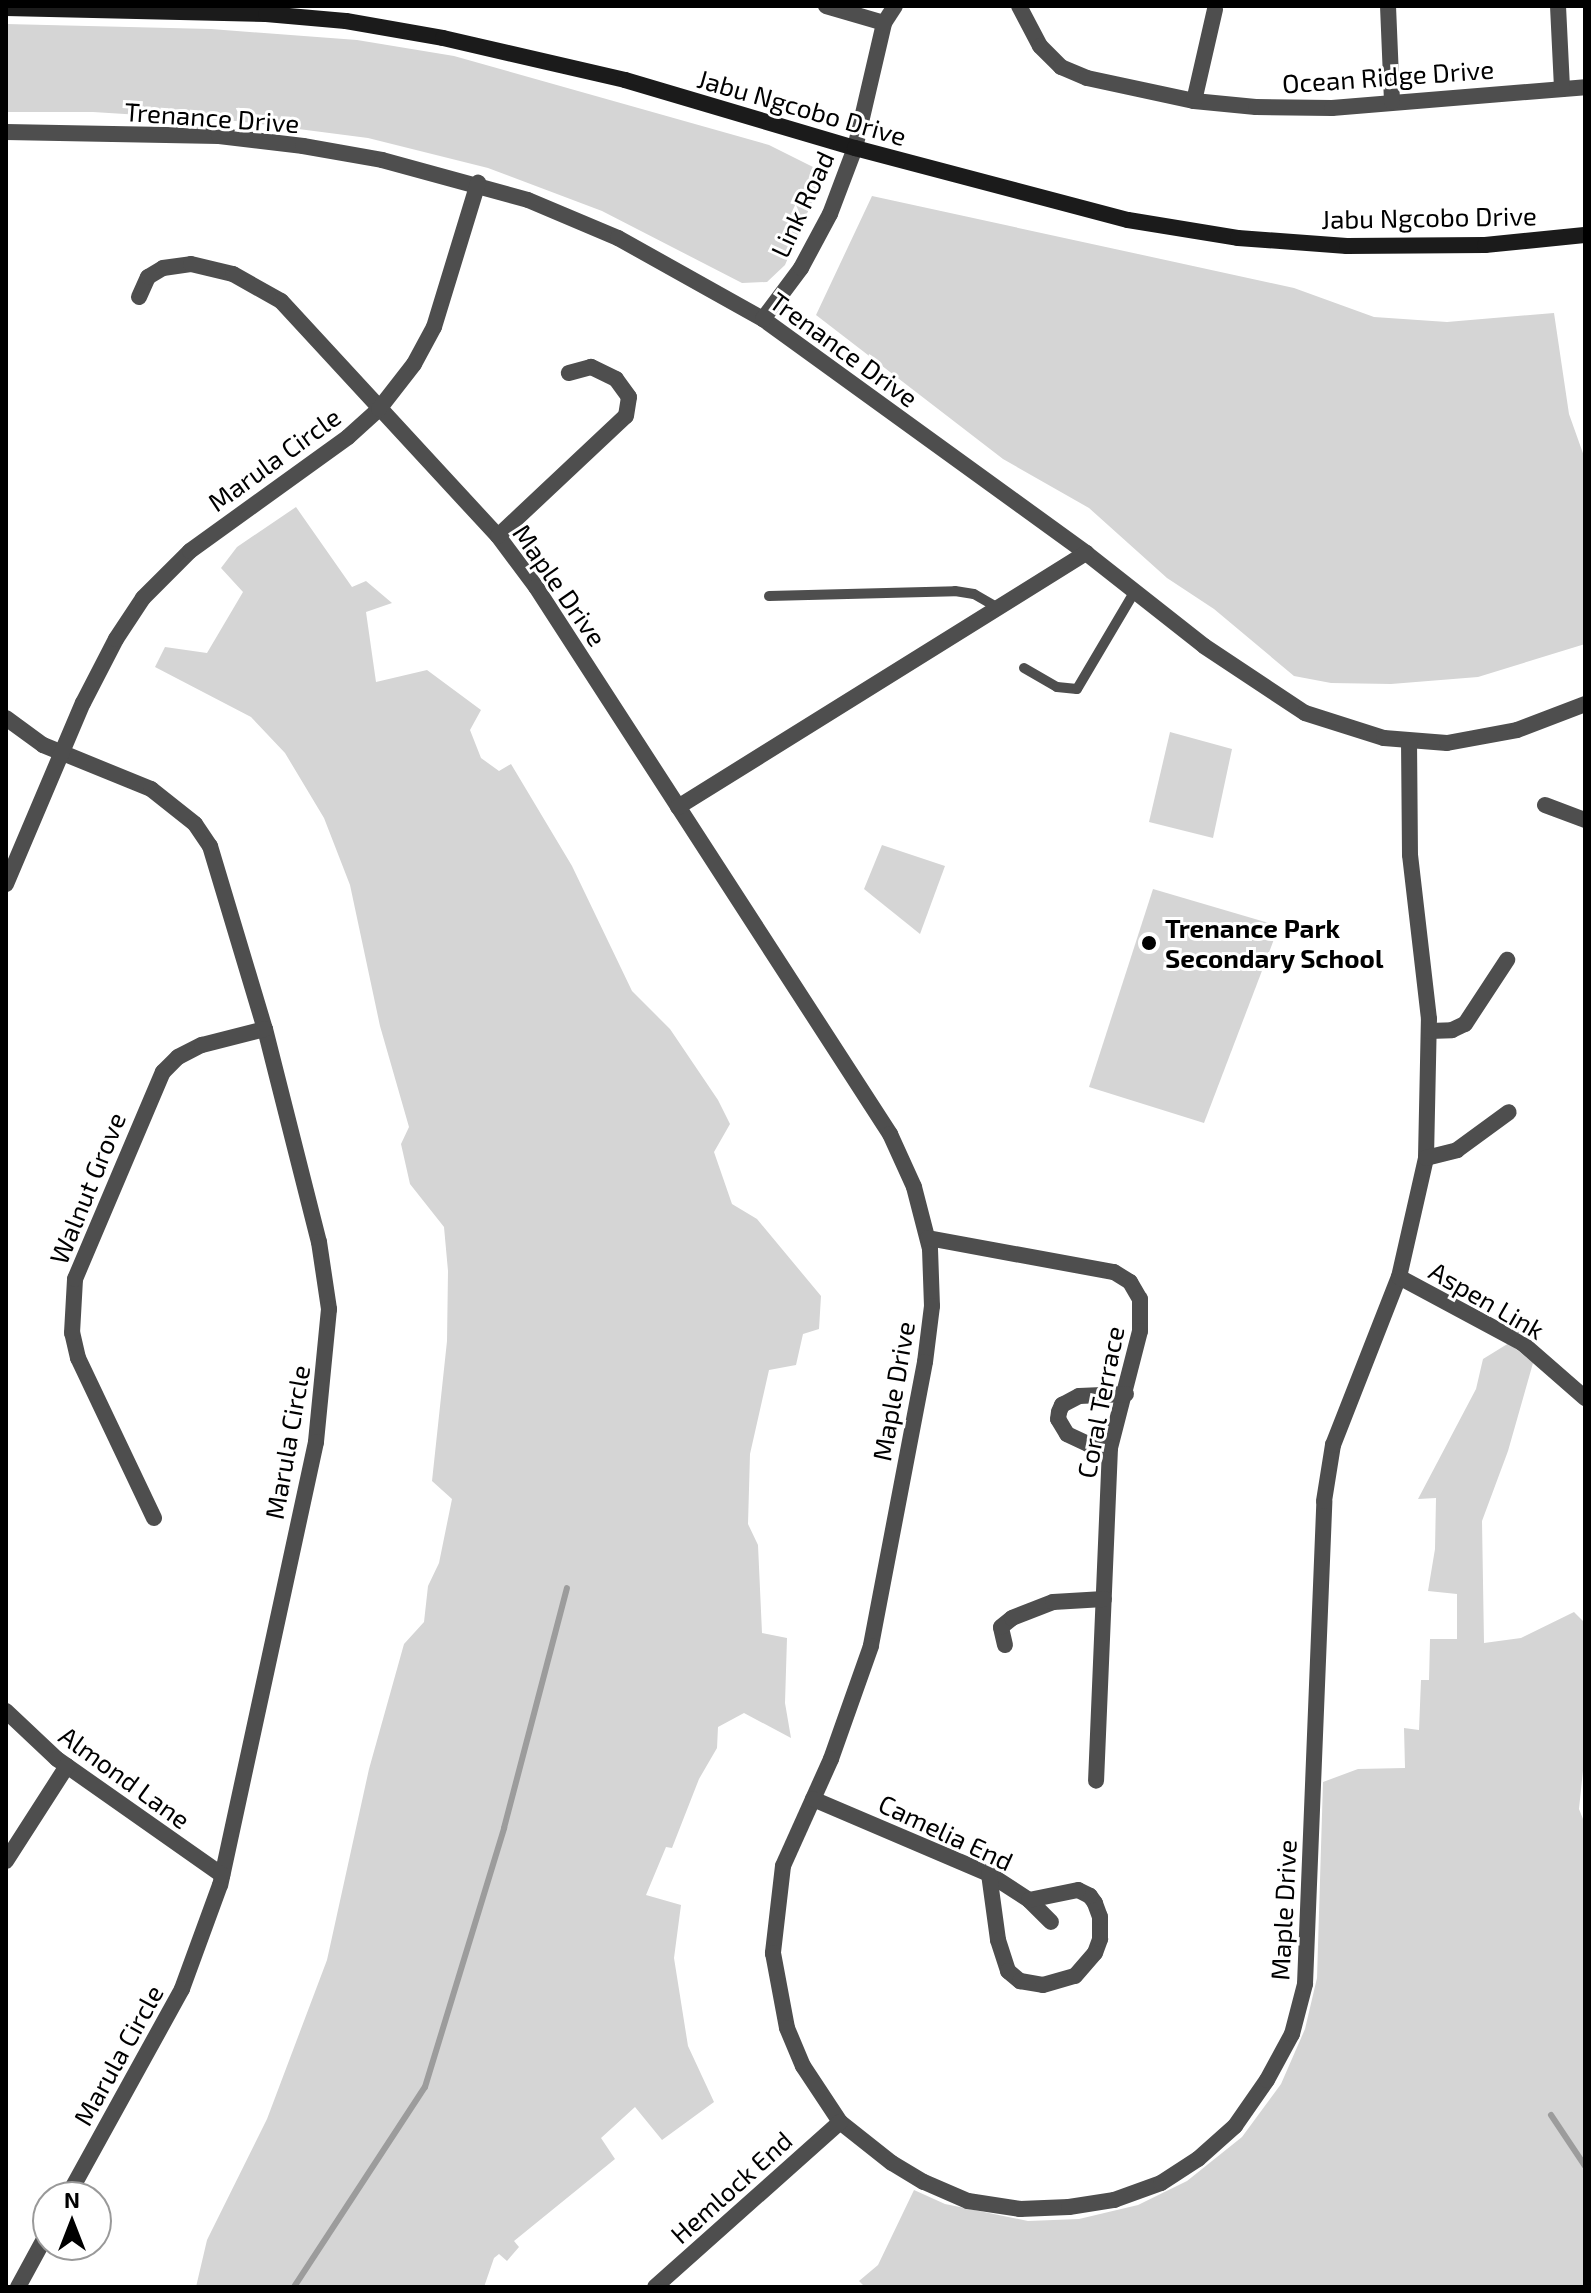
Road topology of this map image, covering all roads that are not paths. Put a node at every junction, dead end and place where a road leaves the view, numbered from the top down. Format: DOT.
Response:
graph roads {
  1 [pos="826,6"];
  2 [pos="895,6"];
  3 [pos="1019,6"];
  4 [pos="1388,6"];
  5 [pos="1558,6"];
  6 [pos="6,8"];
  7 [pos="1215,9"];
  8 [pos="884,23"];
  9 [pos="1585,87"];
  10 [pos="1562,89"];
  11 [pos="1194,101"];
  12 [pos="1392,102"];
  13 [pos="6,132"];
  14 [pos="855,148"];
  15 [pos="478,183"];
  16 [pos="1585,235"];
  17 [pos="139,297"];
  18 [pos="763,319"];
  19 [pos="569,373"];
  20 [pos="379,409"];
  21 [pos="498,536"];
  22 [pos="1086,553"];
  23 [pos="1135,591"];
  24 [pos="769,596"];
  25 [pos="998,608"];
  26 [pos="1024,668"];
  27 [pos="1585,704"];
  28 [pos="6,718"];
  29 [pos="1409,742"];
  30 [pos="61,753"];
  31 [pos="1545,805"];
  32 [pos="678,807"];
  33 [pos="1585,820"];
  34 [pos="6,884"];
  35 [pos="1507,960"];
  36 [pos="265,1029"];
  37 [pos="1429,1031"];
  38 [pos="1509,1112"];
  39 [pos="1426,1158"];
  40 [pos="928,1238"];
  41 [pos="1399,1277"];
  42 [pos="1126,1394"];
  43 [pos="1585,1398"];
  44 [pos="1110,1448"];
  45 [pos="154,1518"];
  46 [pos="1104,1599"];
  47 [pos="1005,1645"];
  48 [pos="6,1711"];
  49 [pos="67,1766"];
  50 [pos="1096,1781"];
  51 [pos="813,1799"];
  52 [pos="6,1861"];
  53 [pos="989,1874"];
  54 [pos="222,1875"];
  55 [pos="1029,1900"];
  56 [pos="1051,1922"];
  57 [pos="840,2122"];
  58 [pos="76,2181"];
  59 [pos="32,2261"];
  60 [pos="18,2287"];
  61 [pos="655,2287"];
  1 -- 8 [label="street"];
  2 -- 8 [label="street, Link Road"];
  3 -- 11 [label="street, Ocean Ridge Drive"];
  4 -- 12 [label="street"];
  5 -- 10 [label="street"];
  6 -- 14 [label="main road, Jabu Ngcobo Drive"];
  7 -- 11 [label="street"];
  8 -- 14 [label="street, Link Road"];
  9 -- 10 [label="street, Ocean Ridge Drive"];
  10 -- 12 [label="street, Ocean Ridge Drive"];
  11 -- 12 [label="street, Ocean Ridge Drive"];
  13 -- 15 [label="street, Trenance Drive"];
  14 -- 16 [label="main road, Jabu Ngcobo Drive"];
  14 -- 18 [label="street, Link Road"];
  15 -- 18 [label="street, Trenance Drive"];
  15 -- 20 [label="street, Marula Circle"];
  17 -- 20 [label="street, Maple Drive"];
  18 -- 22 [label="street, Trenance Drive"];
  19 -- 21 [label="street"];
  20 -- 21 [label="street, Maple Drive"];
  20 -- 30 [label="street, Marula Circle"];
  21 -- 32 [label="street, Maple Drive"];
  22 -- 23 [label="street, Trenance Drive"];
  22 -- 25 [label="street"];
  23 -- 26 [label="lane"];
  23 -- 29 [label="street, Trenance Drive"];
  24 -- 25 [label="lane"];
  25 -- 32 [label="street"];
  27 -- 29 [label="street, Trenance Drive"];
  28 -- 30 [label="street"];
  29 -- 37 [label="street, Maple Drive"];
  30 -- 34 [label="street, Marula Circle"];
  30 -- 36 [label="street, Marula Circle"];
  31 -- 33 [label="street"];
  32 -- 40 [label="street, Maple Drive"];
  35 -- 37 [label="street"];
  36 -- 45 [label="street, Walnut Grove"];
  36 -- 54 [label="street, Marula Circle"];
  37 -- 39 [label="street, Maple Drive"];
  38 -- 39 [label="street"];
  39 -- 41 [label="street, Maple Drive"];
  40 -- 42 [label="street, Coral Terrace"];
  40 -- 51 [label="street, Maple Drive"];
  41 -- 43 [label="street, Aspen Link"];
  41 -- 57 [label="street, Maple Drive"];
  42 -- 44 [label="street, Coral Terrace"];
  42 -- 44 [label="street"];
  44 -- 46 [label="street, Coral Terrace"];
  46 -- 47 [label="street"];
  46 -- 50 [label="street, Coral Terrace"];
  48 -- 49 [label="street, Almond Lane"];
  49 -- 52 [label="street"];
  49 -- 54 [label="street, Almond Lane"];
  51 -- 53 [label="street, Camelia End"];
  51 -- 57 [label="street, Maple Drive"];
  53 -- 55 [label="street, Camelia End"];
  53 -- 55 [label="street"];
  54 -- 58 [label="street, Marula Circle"];
  55 -- 56 [label="street, Camelia End"];
  57 -- 61 [label="street, Hemlock End"];
  59 -- 60 [label="street"];
}
